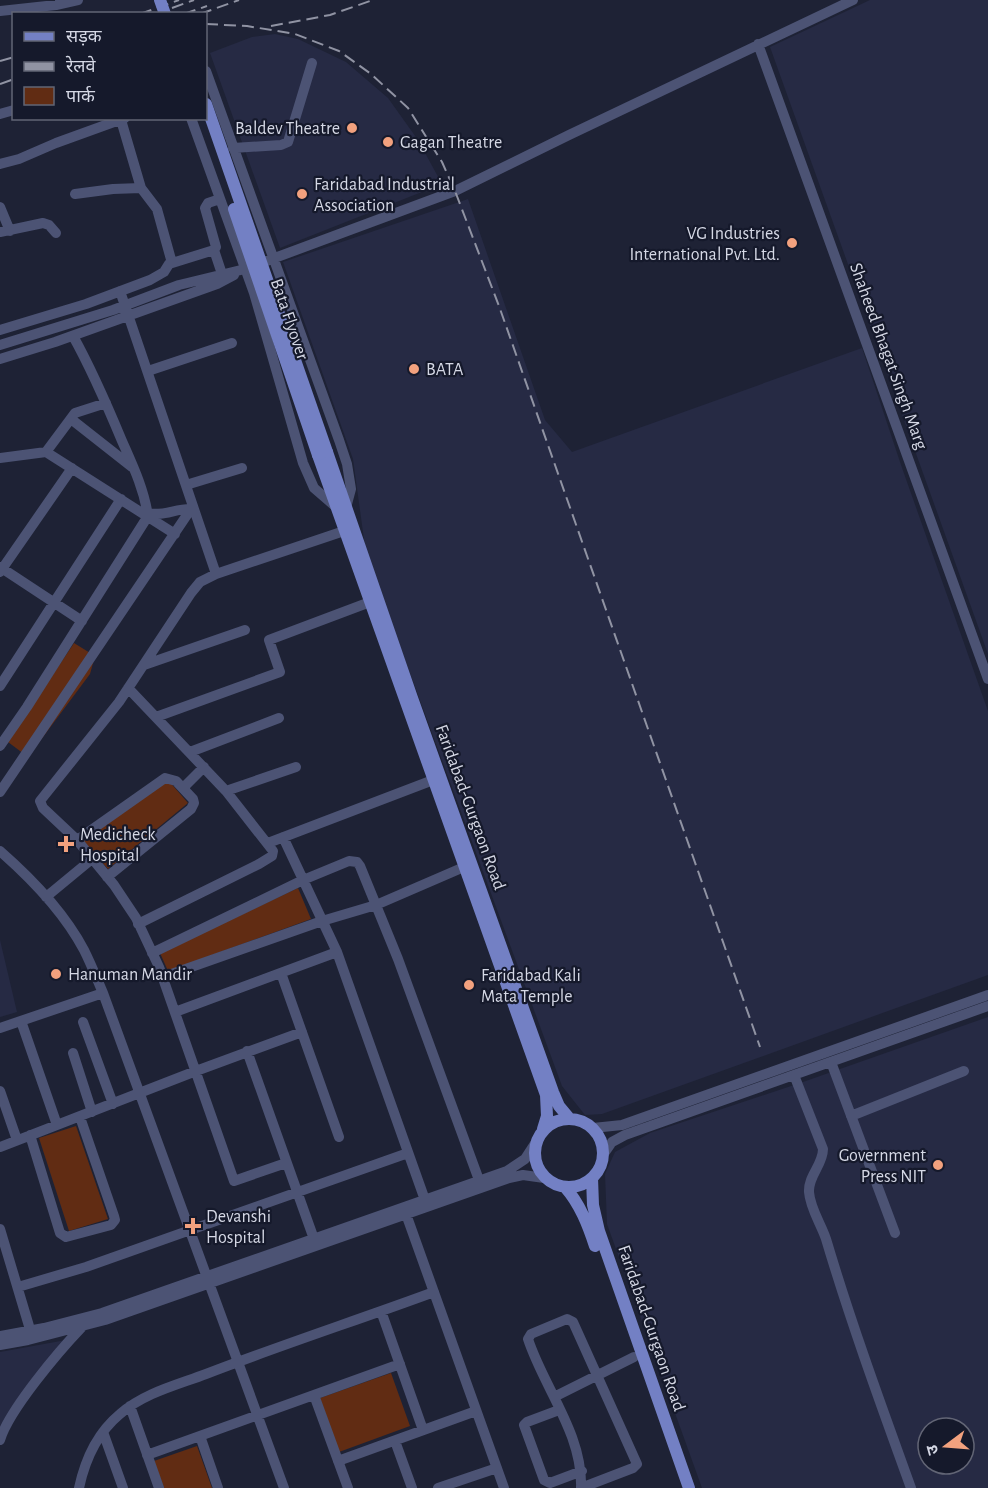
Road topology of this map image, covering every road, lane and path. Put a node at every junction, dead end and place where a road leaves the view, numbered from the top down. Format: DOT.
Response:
graph roads {
  1 [pos="78,0"];
  2 [pos="853,0"];
  3 [pos="0,11"];
  4 [pos="758,44"];
  5 [pos="312,63"];
  6 [pos="208,85"];
  7 [pos="207,107"];
  8 [pos="120,120"];
  9 [pos="123,120"];
  10 [pos="192,120"];
  11 [pos="203,120"];
  12 [pos="233,148"];
  13 [pos="0,164"];
  14 [pos="141,188"];
  15 [pos="75,194"];
  16 [pos="220,199"];
  17 [pos="0,207"];
  18 [pos="5,232"];
  19 [pos="56,233"];
  20 [pos="214,250"];
  21 [pos="273,259"];
  22 [pos="172,263"];
  23 [pos="245,269"];
  24 [pos="222,274"];
  25 [pos="120,291"];
  26 [pos="127,311"];
  27 [pos="0,330"];
  28 [pos="73,336"];
  29 [pos="232,343"];
  30 [pos="0,345"];
  31 [pos="0,359"];
  32 [pos="148,371"];
  33 [pos="106,403"];
  34 [pos="71,419"];
  35 [pos="46,452"];
  36 [pos="322,454"];
  37 [pos="0,458"];
  38 [pos="72,468"];
  39 [pos="242,468"];
  40 [pos="135,469"];
  41 [pos="186,486"];
  42 [pos="121,499"];
  43 [pos="342,506"];
  44 [pos="193,508"];
  45 [pos="147,514"];
  46 [pos="350,529"];
  47 [pos="175,534"];
  48 [pos="1,569"];
  49 [pos="216,574"];
  50 [pos="370,602"];
  51 [pos="54,603"];
  52 [pos="82,621"];
  53 [pos="245,630"];
  54 [pos="144,665"];
  55 [pos="988,678"];
  56 [pos="0,686"];
  57 [pos="129,688"];
  58 [pos="156,717"];
  59 [pos="279,718"];
  60 [pos="0,746"];
  61 [pos="190,752"];
  62 [pos="204,767"];
  63 [pos="296,767"];
  64 [pos="437,779"];
  65 [pos="183,788"];
  66 [pos="226,791"];
  67 [pos="0,792"];
  68 [pos="283,837"];
  69 [pos="77,840"];
  70 [pos="267,843"];
  71 [pos="0,851"];
  72 [pos="92,859"];
  73 [pos="464,867"];
  74 [pos="107,877"];
  75 [pos="303,880"];
  76 [pos="46,897"];
  77 [pos="376,904"];
  78 [pos="322,921"];
  79 [pos="138,924"];
  80 [pos="337,952"];
  81 [pos="152,953"];
  82 [pos="281,973"];
  83 [pos="163,977"];
  84 [pos="103,993"];
  85 [pos="988,995"];
  86 [pos="988,1006"];
  87 [pos="175,1012"];
  88 [pos="21,1021"];
  89 [pos="83,1022"];
  90 [pos="0,1029"];
  91 [pos="302,1032"];
  92 [pos="247,1051"];
  93 [pos="73,1053"];
  94 [pos="831,1062"];
  95 [pos="196,1071"];
  96 [pos="964,1071"];
  97 [pos="794,1075"];
  98 [pos="0,1091"];
  99 [pos="140,1094"];
  100 [pos="113,1104"];
  101 [pos="92,1112"];
  102 [pos="851,1116"];
  103 [pos="80,1117"];
  104 [pos="569,1118"];
  105 [pos="57,1125"];
  106 [pos="593,1128"];
  107 [pos="543,1129"];
  108 [pos="30,1135"];
  109 [pos="339,1137"];
  110 [pos="17,1140"];
  111 [pos="536,1142"];
  112 [pos="0,1147"];
  113 [pos="408,1153"];
  114 [pos="603,1155"];
  115 [pos="286,1163"];
  116 [pos="544,1178"];
  117 [pos="592,1178"];
  118 [pos="479,1180"];
  119 [pos="565,1187"];
  120 [pos="297,1193"];
  121 [pos="425,1200"];
  122 [pos="406,1214"];
  123 [pos="0,1229"];
  124 [pos="189,1232"];
  125 [pos="895,1233"];
  126 [pos="314,1239"];
  127 [pos="207,1282"];
  128 [pos="18,1287"];
  129 [pos="434,1292"];
  130 [pos="381,1311"];
  131 [pos="93,1316"];
  132 [pos="83,1326"];
  133 [pos="31,1335"];
  134 [pos="0,1336"];
  135 [pos="0,1345"];
  136 [pos="634,1357"];
  137 [pos="237,1362"];
  138 [pos="400,1364"];
  139 [pos="597,1376"];
  140 [pos="314,1395"];
  141 [pos="554,1396"];
  142 [pos="130,1406"];
  143 [pos="560,1410"];
  144 [pos="476,1411"];
  145 [pos="257,1415"];
  146 [pos="423,1430"];
  147 [pos="103,1432"];
  148 [pos="200,1436"];
  149 [pos="0,1440"];
  150 [pos="395,1441"];
  151 [pos="147,1455"];
  152 [pos="338,1461"];
  153 [pos="497,1468"];
  154 [pos="582,1471"];
  155 [pos="469,1483"];
  156 [pos="79,1488"];
  157 [pos="123,1488"];
  158 [pos="159,1488"];
  159 [pos="218,1488"];
  160 [pos="284,1488"];
  161 [pos="348,1488"];
  162 [pos="412,1488"];
  163 [pos="438,1488"];
  164 [pos="504,1488"];
  165 [pos="581,1488"];
  166 [pos="680,1488"];
  167 [pos="689,1488"];
  168 [pos="910,1488"];
  1 -- 3 [label="street"];
  2 -- 4 [label="street"];
  4 -- 21 [label="street"];
  4 -- 55 [label="street, Shaheed Bhagat Singh Marg"];
  5 -- 12 [label="street"];
  6 -- 12 [label="street"];
  7 -- 36 [label="main road, Bata Flyover, bridge"];
  8 -- 13 [label="street"];
  9 -- 14 [label="street"];
  10 -- 16 [label="street"];
  11 -- 36 [label="main road, Bata Flyover, bridge"];
  12 -- 21 [label="street"];
  14 -- 15 [label="street"];
  14 -- 22 [label="street"];
  16 -- 20 [label="street"];
  16 -- 23 [label="street"];
  17 -- 18 [label="street"];
  18 -- 19 [label="street"];
  20 -- 22 [label="street"];
  20 -- 24 [label="street"];
  21 -- 23 [label="street"];
  21 -- 43 [label="street"];
  22 -- 25 [label="street"];
  23 -- 24 [label="street"];
  23 -- 26 [label="street"];
  23 -- 43 [label="street"];
  24 -- 26 [label="street"];
  25 -- 26 [label="street"];
  25 -- 27 [label="street"];
  26 -- 28 [label="street"];
  26 -- 30 [label="street"];
  26 -- 32 [label="street"];
  28 -- 31 [label="street"];
  28 -- 33 [label="street"];
  29 -- 32 [label="street"];
  32 -- 41 [label="street"];
  33 -- 34 [label="street"];
  33 -- 40 [label="street"];
  34 -- 35 [label="street"];
  34 -- 40 [label="street"];
  35 -- 37 [label="street"];
  35 -- 38 [label="street"];
  36 -- 43 [label="main road, Bata Flyover"];
  38 -- 42 [label="street"];
  38 -- 48 [label="street"];
  39 -- 41 [label="street"];
  40 -- 45 [label="street"];
  41 -- 44 [label="street"];
  42 -- 45 [label="street"];
  42 -- 51 [label="street"];
  43 -- 46 [label="main road, Bata Flyover"];
  44 -- 45 [label="street"];
  44 -- 47 [label="street"];
  44 -- 49 [label="street"];
  45 -- 47 [label="street"];
  45 -- 52 [label="street"];
  46 -- 49 [label="street"];
  46 -- 50 [label="main road, Faridabad-Gurgaon Road"];
  46 -- 64 [label="main road, Faridabad-Gurgaon Road"];
  47 -- 67 [label="street"];
  48 -- 51 [label="street"];
  49 -- 54 [label="street"];
  50 -- 58 [label="street"];
  50 -- 64 [label="main road, Faridabad-Gurgaon Road"];
  51 -- 52 [label="street"];
  51 -- 56 [label="street"];
  52 -- 60 [label="street"];
  53 -- 54 [label="street"];
  54 -- 57 [label="street"];
  57 -- 58 [label="street"];
  57 -- 69 [label="street"];
  58 -- 61 [label="street"];
  59 -- 61 [label="street"];
  61 -- 62 [label="street"];
  62 -- 65 [label="street"];
  62 -- 66 [label="street"];
  63 -- 66 [label="street"];
  64 -- 68 [label="street"];
  64 -- 73 [label="main road, Faridabad-Gurgaon Road"];
  64 -- 104 [label="main road, Faridabad-Gurgaon Road"];
  65 -- 69 [label="street"];
  65 -- 74 [label="street"];
  66 -- 70 [label="street"];
  68 -- 70 [label="street"];
  68 -- 75 [label="street"];
  69 -- 72 [label="street"];
  70 -- 79 [label="street"];
  71 -- 76 [label="street"];
  72 -- 74 [label="street"];
  72 -- 76 [label="street"];
  73 -- 77 [label="street"];
  73 -- 107 [label="main road, Faridabad-Gurgaon Road"];
  74 -- 79 [label="street"];
  75 -- 77 [label="street"];
  75 -- 78 [label="street"];
  75 -- 81 [label="street"];
  76 -- 84 [label="street"];
  77 -- 78 [label="street"];
  77 -- 118 [label="street"];
  78 -- 80 [label="street"];
  78 -- 83 [label="street"];
  79 -- 81 [label="street"];
  80 -- 82 [label="street"];
  80 -- 113 [label="street"];
  81 -- 83 [label="street"];
  82 -- 87 [label="street"];
  82 -- 91 [label="street"];
  83 -- 87 [label="street"];
  84 -- 88 [label="street"];
  84 -- 99 [label="street"];
  85 -- 106 [label="street"];
  86 -- 94 [label="street"];
  87 -- 95 [label="street"];
  88 -- 90 [label="street"];
  88 -- 105 [label="street"];
  89 -- 100 [label="street"];
  91 -- 92 [label="street"];
  91 -- 109 [label="street"];
  92 -- 95 [label="street"];
  92 -- 115 [label="street"];
  93 -- 101 [label="street"];
  94 -- 97 [label="street"];
  94 -- 102 [label="street"];
  95 -- 99 [label="street"];
  95 -- 115 [label="street"];
  96 -- 102 [label="street"];
  97 -- 114 [label="street"];
  97 -- 168 [label="street"];
  98 -- 110 [label="street"];
  99 -- 100 [label="street"];
  99 -- 124 [label="street"];
  100 -- 101 [label="street"];
  101 -- 103 [label="street"];
  102 -- 125 [label="street"];
  103 -- 105 [label="street"];
  103 -- 108 [label="street"];
  104 -- 106 [label="main road"];
  104 -- 107 [label="main road"];
  105 -- 108 [label="street"];
  106 -- 114 [label="main road"];
  107 -- 111 [label="main road"];
  108 -- 110 [label="street"];
  110 -- 112 [label="street"];
  111 -- 116 [label="main road"];
  111 -- 118 [label="street"];
  113 -- 120 [label="street"];
  113 -- 121 [label="street"];
  114 -- 117 [label="main road"];
  115 -- 120 [label="street"];
  116 -- 119 [label="main road"];
  116 -- 122 [label="street"];
  117 -- 119 [label="main road"];
  117 -- 167 [label="main road, Faridabad-Gurgaon Road"];
  118 -- 121 [label="street"];
  119 -- 136 [label="main road, Faridabad-Gurgaon Road"];
  120 -- 124 [label="street"];
  120 -- 126 [label="street"];
  121 -- 126 [label="street"];
  122 -- 127 [label="street"];
  122 -- 129 [label="street"];
  123 -- 128 [label="street"];
  124 -- 127 [label="street"];
  124 -- 128 [label="street"];
  126 -- 127 [label="street"];
  127 -- 131 [label="street"];
  127 -- 132 [label="street"];
  127 -- 137 [label="street"];
  128 -- 133 [label="street"];
  129 -- 130 [label="street"];
  129 -- 144 [label="street"];
  130 -- 137 [label="street"];
  130 -- 138 [label="street"];
  131 -- 132 [label="street"];
  131 -- 133 [label="street"];
  132 -- 133 [label="street"];
  132 -- 149 [label="street"];
  133 -- 134 [label="street"];
  133 -- 135 [label="street"];
  136 -- 139 [label="street"];
  136 -- 166 [label="main road, Faridabad-Gurgaon Road"];
  137 -- 142 [label="street"];
  137 -- 145 [label="street"];
  138 -- 140 [label="street"];
  138 -- 146 [label="street"];
  139 -- 141 [label="street"];
  139 -- 141 [label="street"];
  139 -- 165 [label="street"];
  140 -- 145 [label="street"];
  140 -- 152 [label="street"];
  141 -- 143 [label="street"];
  142 -- 147 [label="street"];
  142 -- 151 [label="street"];
  143 -- 154 [label="street"];
  143 -- 154 [label="street"];
  144 -- 146 [label="street"];
  144 -- 153 [label="street"];
  145 -- 148 [label="street"];
  145 -- 160 [label="street"];
  146 -- 150 [label="street"];
  147 -- 156 [label="street"];
  147 -- 157 [label="street"];
  148 -- 151 [label="street"];
  148 -- 159 [label="street"];
  150 -- 152 [label="street"];
  150 -- 162 [label="street"];
  151 -- 158 [label="street"];
  152 -- 161 [label="street"];
  153 -- 155 [label="street"];
  153 -- 164 [label="street"];
  154 -- 165 [label="street"];
  155 -- 163 [label="street"];
}
